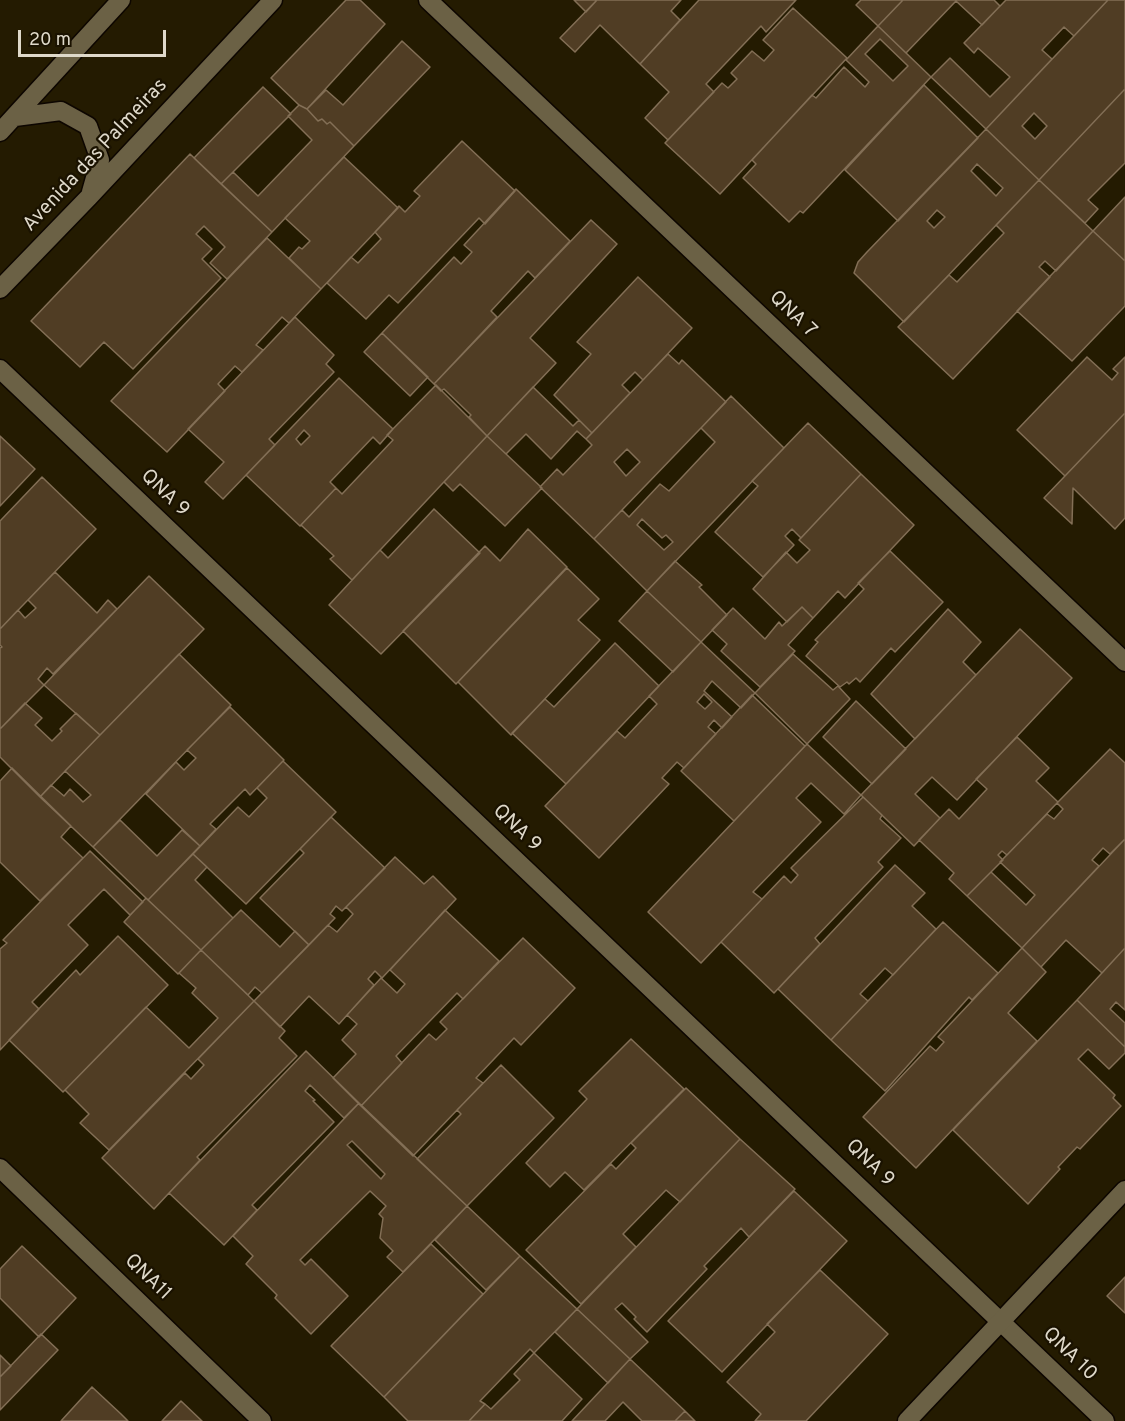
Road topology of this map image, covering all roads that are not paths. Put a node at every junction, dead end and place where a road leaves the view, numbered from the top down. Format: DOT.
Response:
graph roads {
  1 [pos="121,0"];
  2 [pos="273,0"];
  3 [pos="428,0"];
  4 [pos="15,117"];
  5 [pos="0,132"];
  6 [pos="89,197"];
  7 [pos="0,289"];
  8 [pos="0,369"];
  9 [pos="1125,662"];
  10 [pos="0,1168"];
  11 [pos="1125,1190"];
  12 [pos="1002,1322"];
  13 [pos="262,1421"];
  14 [pos="907,1421"];
  15 [pos="1105,1421"];
  1 -- 4 [label="street"];
  2 -- 6 [label="street, Avenida das Palmeiras"];
  3 -- 9 [label="street, QNA 7"];
  4 -- 5 [label="street"];
  4 -- 6 [label="street"];
  6 -- 7 [label="street, Avenida das Palmeiras"];
  8 -- 12 [label="street, QNA 9"];
  10 -- 13 [label="street, QNA11"];
  11 -- 12 [label="street"];
  12 -- 14 [label="street"];
  12 -- 15 [label="street, QNA 10"];
}
